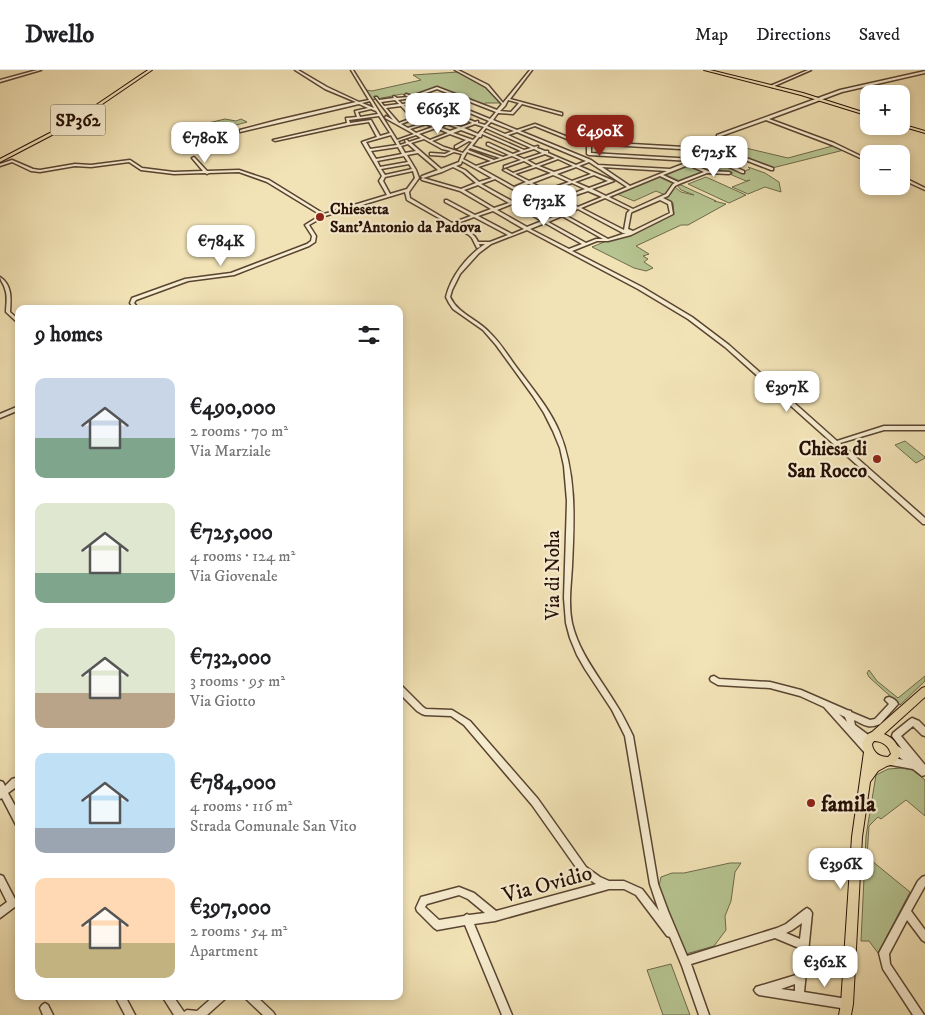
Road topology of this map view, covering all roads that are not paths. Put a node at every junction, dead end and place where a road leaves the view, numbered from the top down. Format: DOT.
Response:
graph roads {
  1 [pos="40,70"];
  2 [pos="150,70"];
  3 [pos="296,70"];
  4 [pos="352,70"];
  5 [pos="456,70"];
  6 [pos="531,70"];
  7 [pos="706,70"];
  8 [pos="810,70"];
  9 [pos="925,72"];
  10 [pos="0,81"];
  11 [pos="771,86"];
  12 [pos="424,93"];
  13 [pos="450,93"];
  14 [pos="406,95"];
  15 [pos="395,97"];
  16 [pos="412,97"];
  17 [pos="376,98"];
  18 [pos="436,98"];
  19 [pos="466,99"];
  20 [pos="508,99"];
  21 [pos="371,100"];
  22 [pos="820,100"];
  23 [pos="361,102"];
  24 [pos="380,102"];
  25 [pos="424,102"];
  26 [pos="521,103"];
  27 [pos="452,104"];
  28 [pos="402,105"];
  29 [pos="504,105"];
  30 [pos="487,106"];
  31 [pos="384,107"];
  32 [pos="370,108"];
  33 [pos="440,108"];
  34 [pos="498,112"];
  35 [pos="860,112"];
  36 [pos="474,113"];
  37 [pos="424,114"];
  38 [pos="561,114"];
  39 [pos="379,115"];
  40 [pos="386,116"];
  41 [pos="391,116"];
  42 [pos="462,117"];
  43 [pos="359,118"];
  44 [pos="414,118"];
  45 [pos="491,118"];
  46 [pos="767,119"];
  47 [pos="384,123"];
  48 [pos="426,123"];
  49 [pos="447,123"];
  50 [pos="476,123"];
  51 [pos="349,124"];
  52 [pos="371,124"];
  53 [pos="398,124"];
  54 [pos="436,127"];
  55 [pos="486,127"];
  56 [pos="461,128"];
  57 [pos="910,128"];
  58 [pos="408,129"];
  59 [pos="389,130"];
  60 [pos="241,131"];
  61 [pos="376,131"];
  62 [pos="518,131"];
  63 [pos="925,132"];
  64 [pos="415,133"];
  65 [pos="450,133"];
  66 [pos="392,134"];
  67 [pos="481,134"];
  68 [pos="505,135"];
  69 [pos="410,136"];
  70 [pos="379,137"];
  71 [pos="403,138"];
  72 [pos="424,138"];
  73 [pos="587,138"];
  74 [pos="494,139"];
  75 [pos="537,139"];
  76 [pos="275,140"];
  77 [pos="395,140"];
  78 [pos="419,140"];
  79 [pos="469,140"];
  80 [pos="557,140"];
  81 [pos="429,141"];
  82 [pos="474,142"];
  83 [pos="576,142"];
  84 [pos="409,143"];
  85 [pos="524,143"];
  86 [pos="548,143"];
  87 [pos="588,143"];
  88 [pos="488,144"];
  89 [pos="399,146"];
  90 [pos="440,147"];
  91 [pos="456,147"];
  92 [pos="534,148"];
  93 [pos="559,148"];
  94 [pos="370,150"];
  95 [pos="723,150"];
  96 [pos="467,151"];
  97 [pos="483,151"];
  98 [pos="419,152"];
  99 [pos="454,152"];
  100 [pos="523,152"];
  101 [pos="545,153"];
  102 [pos="431,154"];
  103 [pos="572,154"];
  104 [pos="404,155"];
  105 [pos="512,155"];
  106 [pos="598,155"];
  107 [pos="707,156"];
  108 [pos="860,157"];
  109 [pos="194,158"];
  110 [pos="503,158"];
  111 [pos="559,158"];
  112 [pos="375,160"];
  113 [pos="523,160"];
  114 [pos="698,160"];
  115 [pos="460,161"];
  116 [pos="494,162"];
  117 [pos="591,162"];
  118 [pos="0,163"];
  119 [pos="410,163"];
  120 [pos="444,164"];
  121 [pos="689,164"];
  122 [pos="454,166"];
  123 [pos="537,166"];
  124 [pos="575,166"];
  125 [pos="598,166"];
  126 [pos="474,167"];
  127 [pos="380,168"];
  128 [pos="506,168"];
  129 [pos="447,169"];
  130 [pos="772,169"];
  131 [pos="414,170"];
  132 [pos="604,170"];
  133 [pos="673,170"];
  134 [pos="441,171"];
  135 [pos="707,172"];
  136 [pos="744,172"];
  137 [pos="208,173"];
  138 [pos="515,173"];
  139 [pos="554,173"];
  140 [pos="729,173"];
  141 [pos="593,174"];
  142 [pos="490,175"];
  143 [pos="661,175"];
  144 [pos="384,176"];
  145 [pos="420,177"];
  146 [pos="494,178"];
  147 [pos="618,179"];
  148 [pos="611,181"];
  149 [pos="528,182"];
  150 [pos="572,182"];
  151 [pos="678,182"];
  152 [pos="910,182"];
  153 [pos="478,183"];
  154 [pos="513,188"];
  155 [pos="629,188"];
  156 [pos="590,189"];
  157 [pos="925,189"];
  158 [pos="408,190"];
  159 [pos="461,190"];
  160 [pos="545,191"];
  161 [pos="400,193"];
  162 [pos="389,195"];
  163 [pos="530,197"];
  164 [pos="606,197"];
  165 [pos="660,198"];
  166 [pos="408,199"];
  167 [pos="561,199"];
  168 [pos="446,201"];
  169 [pos="512,203"];
  170 [pos="578,208"];
  171 [pos="494,209"];
  172 [pos="631,211"];
  173 [pos="562,214"];
  174 [pos="324,215"];
  175 [pos="475,216"];
  176 [pos="545,221"];
  177 [pos="452,224"];
  178 [pos="527,229"];
  179 [pos="628,232"];
  180 [pos="510,235"];
  181 [pos="608,240"];
  182 [pos="490,243"];
  183 [pos="585,244"];
  184 [pos="477,246"];
  185 [pos="569,251"];
  186 [pos="0,278"];
  187 [pos="134,305"];
  188 [pos="15,319"];
  189 [pos="15,410"];
  190 [pos="0,416"];
  191 [pos="925,429"];
  192 [pos="835,443"];
  193 [pos="925,522"];
  194 [pos="714,680"];
  195 [pos="925,691"];
  196 [pos="403,692"];
  197 [pos="889,700"];
  198 [pos="823,702"];
  199 [pos="848,713"];
  200 [pos="891,724"];
  201 [pos="925,732"];
  202 [pos="870,744"];
  203 [pos="891,744"];
  204 [pos="888,762"];
  205 [pos="916,767"];
  206 [pos="925,773"];
  207 [pos="866,779"];
  208 [pos="15,783"];
  209 [pos="1,790"];
  210 [pos="15,815"];
  211 [pos="0,879"];
  212 [pos="925,880"];
  213 [pos="609,885"];
  214 [pos="906,912"];
  215 [pos="0,913"];
  216 [pos="495,916"];
  217 [pos="467,919"];
  218 [pos="774,933"];
  219 [pos="925,937"];
  220 [pos="676,941"];
  221 [pos="804,945"];
  222 [pos="685,961"];
  223 [pos="801,978"];
  224 [pos="799,996"];
  225 [pos="122,1000"];
  226 [pos="170,1000"];
  227 [pos="217,1000"];
  228 [pos="253,1000"];
  229 [pos="847,1011"];
  230 [pos="130,1015"];
  231 [pos="180,1015"];
  232 [pos="187,1015"];
  233 [pos="195,1015"];
  234 [pos="199,1015"];
  235 [pos="270,1015"];
  236 [pos="507,1015"];
  237 [pos="704,1015"];
  238 [pos="919,1015"];
  1 -- 10 [label="street"];
  2 -- 118 [label="main road, SP362"];
  3 -- 23 [label="street"];
  4 -- 21 [label="street"];
  5 -- 29 [label="street"];
  6 -- 20 [label="street"];
  7 -- 11 [label="main road"];
  8 -- 11 [label="street"];
  9 -- 22 [label="street"];
  11 -- 22 [label="main road"];
  12 -- 13 [label="street"];
  12 -- 16 [label="street"];
  12 -- 18 [label="street"];
  13 -- 18 [label="street"];
  13 -- 19 [label="street"];
  14 -- 16 [label="street"];
  15 -- 16 [label="street"];
  15 -- 24 [label="street"];
  15 -- 28 [label="street"];
  16 -- 25 [label="street"];
  17 -- 24 [label="street"];
  18 -- 25 [label="street"];
  18 -- 27 [label="street"];
  19 -- 27 [label="street"];
  19 -- 30 [label="street"];
  20 -- 26 [label="street"];
  20 -- 29 [label="street"];
  21 -- 23 [label="street"];
  21 -- 39 [label="street"];
  22 -- 35 [label="main road"];
  22 -- 46 [label="street"];
  23 -- 32 [label="street"];
  23 -- 60 [label="street"];
  24 -- 31 [label="street"];
  25 -- 28 [label="street"];
  25 -- 33 [label="street"];
  26 -- 34 [label="street"];
  26 -- 38 [label="street"];
  27 -- 33 [label="street"];
  27 -- 36 [label="street"];
  28 -- 31 [label="street"];
  28 -- 44 [label="street"];
  29 -- 34 [label="street"];
  30 -- 34 [label="street"];
  30 -- 36 [label="street"];
  31 -- 41 [label="street"];
  32 -- 39 [label="street"];
  32 -- 43 [label="street"];
  33 -- 37 [label="street"];
  33 -- 42 [label="street"];
  34 -- 45 [label="street"];
  36 -- 42 [label="street"];
  36 -- 45 [label="street"];
  37 -- 44 [label="street"];
  37 -- 49 [label="street"];
  39 -- 40 [label="street"];
  39 -- 43 [label="street"];
  39 -- 47 [label="street"];
  40 -- 41 [label="street"];
  40 -- 53 [label="street"];
  41 -- 53 [label="street"];
  42 -- 49 [label="street"];
  42 -- 50 [label="street"];
  43 -- 51 [label="street"];
  44 -- 48 [label="street"];
  44 -- 53 [label="street"];
  45 -- 50 [label="street"];
  45 -- 55 [label="street"];
  45 -- 62 [label="street"];
  46 -- 95 [label="street"];
  46 -- 108 [label="street"];
  47 -- 52 [label="street"];
  47 -- 59 [label="street"];
  48 -- 54 [label="street"];
  48 -- 58 [label="street"];
  49 -- 54 [label="street"];
  49 -- 56 [label="street"];
  50 -- 55 [label="street"];
  50 -- 56 [label="street"];
  51 -- 52 [label="street"];
  51 -- 76 [label="street"];
  52 -- 61 [label="street"];
  53 -- 58 [label="street"];
  54 -- 64 [label="street"];
  54 -- 65 [label="street"];
  55 -- 67 [label="street"];
  55 -- 68 [label="street"];
  56 -- 65 [label="street"];
  56 -- 67 [label="street"];
  57 -- 63 [label="main road"];
  58 -- 64 [label="street"];
  59 -- 61 [label="street"];
  59 -- 66 [label="street"];
  61 -- 70 [label="street"];
  62 -- 68 [label="street"];
  62 -- 75 [label="street"];
  62 -- 83 [label="street"];
  64 -- 69 [label="street"];
  64 -- 72 [label="street"];
  64 -- 77 [label="street"];
  65 -- 79 [label="street"];
  65 -- 81 [label="street"];
  66 -- 70 [label="street"];
  66 -- 77 [label="street"];
  67 -- 74 [label="street"];
  67 -- 82 [label="street"];
  68 -- 85 [label="street"];
  69 -- 71 [label="street"];
  69 -- 78 [label="street"];
  70 -- 94 [label="street"];
  71 -- 77 [label="street"];
  71 -- 84 [label="street"];
  72 -- 78 [label="street"];
  72 -- 81 [label="street"];
  73 -- 87 [label="street"];
  74 -- 88 [label="street"];
  74 -- 100 [label="street"];
  75 -- 85 [label="street"];
  75 -- 86 [label="street"];
  77 -- 89 [label="street"];
  78 -- 84 [label="street"];
  78 -- 90 [label="street"];
  79 -- 82 [label="street"];
  79 -- 91 [label="street"];
  80 -- 86 [label="street"];
  81 -- 90 [label="street"];
  82 -- 96 [label="street"];
  83 -- 87 [label="street"];
  83 -- 93 [label="street"];
  84 -- 89 [label="street"];
  84 -- 98 [label="street"];
  85 -- 92 [label="street"];
  86 -- 92 [label="street"];
  86 -- 93 [label="street"];
  87 -- 95 [label="street"];
  87 -- 106 [label="street"];
  88 -- 97 [label="street"];
  88 -- 105 [label="street"];
  89 -- 94 [label="street"];
  89 -- 104 [label="street"];
  90 -- 99 [label="street"];
  92 -- 100 [label="street"];
  92 -- 101 [label="street"];
  93 -- 101 [label="street"];
  93 -- 103 [label="street"];
  94 -- 112 [label="street"];
  95 -- 107 [label="street"];
  95 -- 130 [label="street"];
  96 -- 97 [label="street"];
  96 -- 99 [label="street"];
  96 -- 115 [label="street"];
  96 -- 116 [label="street"];
  97 -- 110 [label="street"];
  98 -- 104 [label="street"];
  98 -- 134 [label="street"];
  99 -- 102 [label="street"];
  100 -- 105 [label="street"];
  101 -- 111 [label="street"];
  101 -- 113 [label="street"];
  103 -- 111 [label="street"];
  103 -- 117 [label="street"];
  104 -- 112 [label="street"];
  104 -- 119 [label="street"];
  105 -- 110 [label="street"];
  105 -- 113 [label="street"];
  106 -- 114 [label="street"];
  106 -- 117 [label="street"];
  107 -- 114 [label="street"];
  107 -- 136 [label="street"];
  109 -- 137 [label="street"];
  110 -- 116 [label="street"];
  111 -- 123 [label="street"];
  111 -- 124 [label="street"];
  112 -- 127 [label="street"];
  113 -- 123 [label="street"];
  113 -- 128 [label="street"];
  114 -- 121 [label="street"];
  115 -- 122 [label="street"];
  115 -- 126 [label="street"];
  116 -- 126 [label="street"];
  116 -- 128 [label="street"];
  117 -- 124 [label="street"];
  117 -- 125 [label="street"];
  118 -- 137 [label="street"];
  119 -- 127 [label="street"];
  119 -- 131 [label="street"];
  120 -- 129 [label="street"];
  121 -- 133 [label="street"];
  121 -- 135 [label="street"];
  122 -- 129 [label="street"];
  122 -- 153 [label="street"];
  123 -- 138 [label="street"];
  123 -- 139 [label="street"];
  124 -- 139 [label="street"];
  124 -- 141 [label="street"];
  125 -- 132 [label="street"];
  125 -- 133 [label="street"];
  126 -- 142 [label="street"];
  127 -- 144 [label="street"];
  128 -- 138 [label="street"];
  128 -- 142 [label="street"];
  129 -- 134 [label="street"];
  131 -- 144 [label="street"];
  131 -- 145 [label="street"];
  132 -- 141 [label="street"];
  132 -- 147 [label="street"];
  133 -- 143 [label="street"];
  134 -- 145 [label="street"];
  135 -- 140 [label="street"];
  135 -- 151 [label="street"];
  137 -- 174 [label="street"];
  138 -- 149 [label="street"];
  139 -- 149 [label="street"];
  139 -- 150 [label="street"];
  141 -- 148 [label="street"];
  141 -- 150 [label="street"];
  142 -- 146 [label="street"];
  143 -- 151 [label="street"];
  143 -- 155 [label="street"];
  144 -- 162 [label="street"];
  145 -- 158 [label="street"];
  145 -- 159 [label="street"];
  146 -- 153 [label="street"];
  146 -- 154 [label="street"];
  147 -- 148 [label="street"];
  147 -- 155 [label="street"];
  148 -- 156 [label="street"];
  149 -- 154 [label="street"];
  149 -- 160 [label="street"];
  150 -- 156 [label="street"];
  150 -- 160 [label="street"];
  151 -- 165 [label="street"];
  152 -- 157 [label="street"];
  153 -- 159 [label="street"];
  153 -- 169 [label="street"];
  154 -- 163 [label="street"];
  155 -- 164 [label="street"];
  156 -- 164 [label="street"];
  156 -- 167 [label="street"];
  158 -- 161 [label="street"];
  158 -- 166 [label="street"];
  159 -- 171 [label="street"];
  160 -- 163 [label="street"];
  160 -- 167 [label="street"];
  161 -- 162 [label="street"];
  161 -- 166 [label="street"];
  162 -- 174 [label="street"];
  163 -- 169 [label="street"];
  163 -- 173 [label="street"];
  164 -- 170 [label="street"];
  164 -- 172 [label="street"];
  165 -- 172 [label="street"];
  165 -- 179 [label="street"];
  166 -- 177 [label="street"];
  167 -- 170 [label="street"];
  168 -- 175 [label="street"];
  169 -- 171 [label="street"];
  169 -- 176 [label="street"];
  170 -- 173 [label="street"];
  170 -- 179 [label="street"];
  171 -- 175 [label="street"];
  171 -- 178 [label="street"];
  172 -- 179 [label="street"];
  173 -- 176 [label="street"];
  173 -- 181 [label="street"];
  174 -- 187 [label="street"];
  175 -- 177 [label="street"];
  175 -- 180 [label="street"];
  176 -- 178 [label="street"];
  176 -- 183 [label="street"];
  177 -- 184 [label="street"];
  178 -- 180 [label="street"];
  178 -- 185 [label="street"];
  179 -- 181 [label="street"];
  180 -- 182 [label="street"];
  181 -- 183 [label="street"];
  182 -- 184 [label="street"];
  182 -- 184 [label="street"];
  183 -- 185 [label="street"];
  184 -- 220 [label="street, Via di Noha"];
  185 -- 192 [label="street"];
  186 -- 188 [label="street"];
  189 -- 190 [label="street"];
  191 -- 192 [label="street"];
  192 -- 193 [label="street"];
  194 -- 198 [label="street"];
  195 -- 200 [label="main road"];
  196 -- 213 [label="street"];
  197 -- 199 [label="street"];
  198 -- 199 [label="street"];
  198 -- 202 [label="street"];
  199 -- 202 [label="street"];
  200 -- 202 [label="main road"];
  200 -- 203 [label="main road"];
  201 -- 206 [label="street"];
  202 -- 203 [label="main road"];
  202 -- 204 [label="main road"];
  202 -- 207 [label="main road"];
  203 -- 204 [label="main road"];
  203 -- 205 [label="street"];
  204 -- 205 [label="street"];
  204 -- 207 [label="main road"];
  205 -- 206 [label="street"];
  207 -- 229 [label="main road"];
  208 -- 209 [label="street"];
  209 -- 210 [label="street"];
  211 -- 215 [label="street"];
  212 -- 214 [label="street"];
  213 -- 216 [label="street, Via Ovidio"];
  213 -- 220 [label="street"];
  214 -- 219 [label="street"];
  214 -- 238 [label="street"];
  216 -- 217 [label="street, Via Ovidio"];
  216 -- 217 [label="street, Via Ovidio"];
  217 -- 236 [label="street"];
  218 -- 221 [label="street"];
  218 -- 221 [label="street"];
  218 -- 222 [label="street"];
  220 -- 222 [label="street, Via di Noha"];
  221 -- 223 [label="street"];
  222 -- 237 [label="street, Via di Noha"];
  223 -- 224 [label="street"];
  223 -- 224 [label="street"];
  224 -- 229 [label="street"];
  225 -- 230 [label="street"];
  226 -- 231 [label="street"];
  227 -- 234 [label="street"];
  228 -- 235 [label="street"];
  232 -- 233 [label="street"];
}
